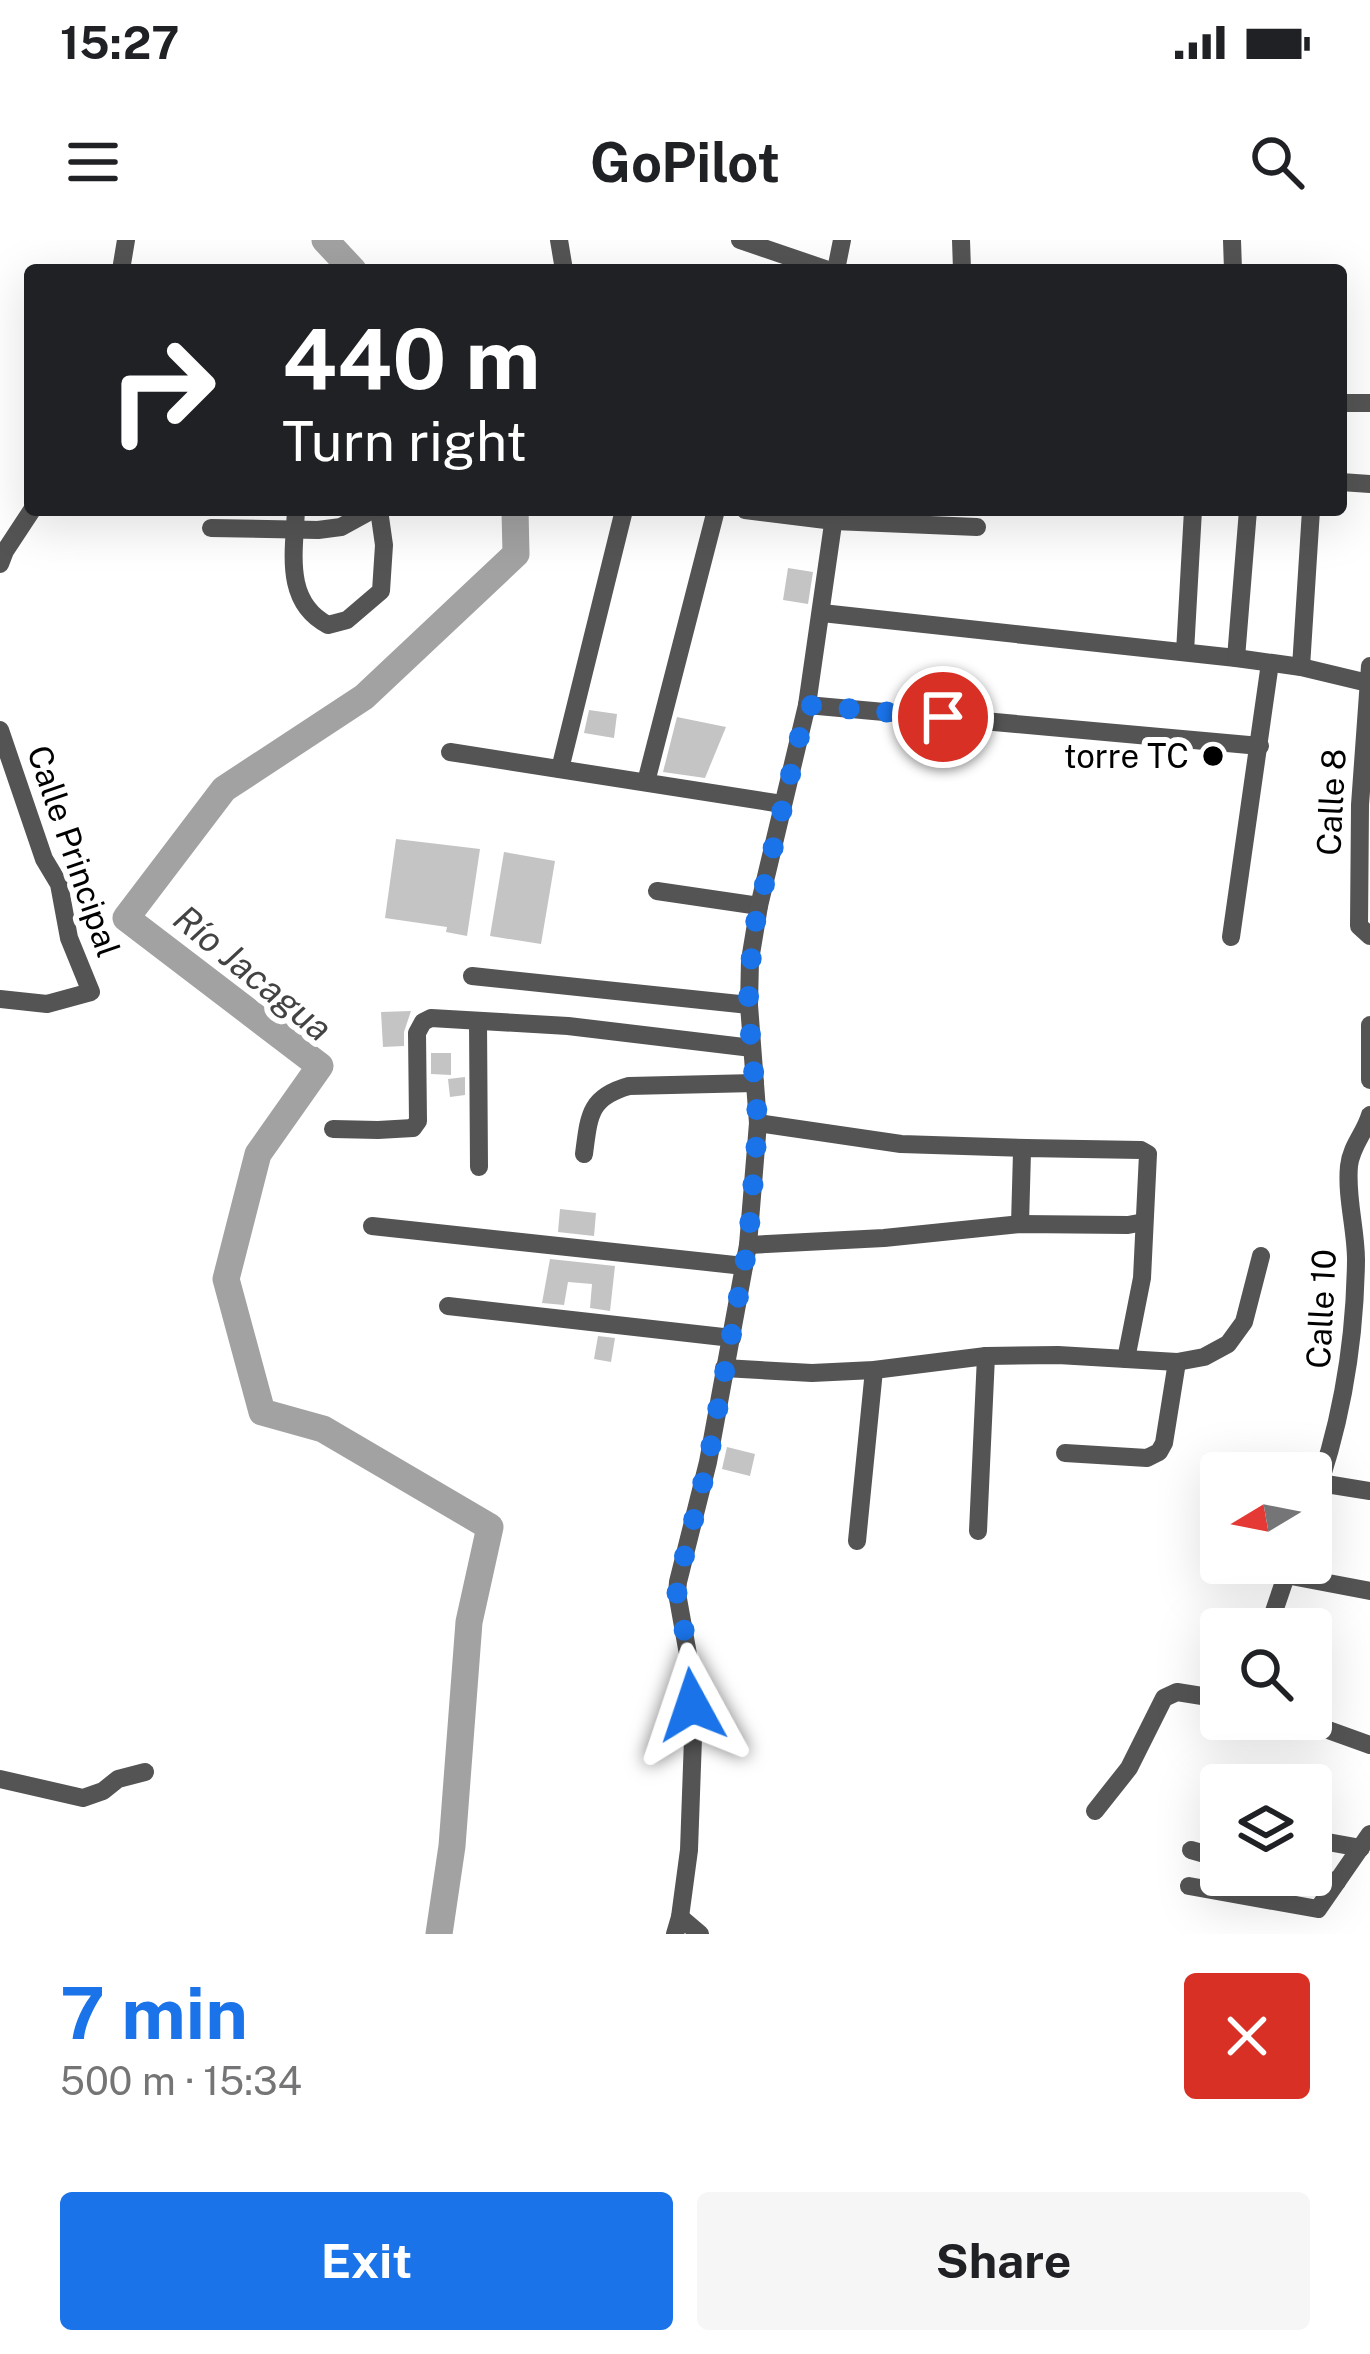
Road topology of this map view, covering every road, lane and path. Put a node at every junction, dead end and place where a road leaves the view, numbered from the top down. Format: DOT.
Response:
graph roads {
  1 [pos="740,240"];
  2 [pos="814,264"];
  3 [pos="28,516"];
  4 [pos="363,516"];
  5 [pos="377,516"];
  6 [pos="623,516"];
  7 [pos="714,516"];
  8 [pos="835,516"];
  9 [pos="1193,516"];
  10 [pos="1248,516"];
  11 [pos="1311,516"];
  12 [pos="296,520"];
  13 [pos="976,527"];
  14 [pos="211,528"];
  15 [pos="0,564"];
  16 [pos="822,613"];
  17 [pos="1185,652"];
  18 [pos="1236,658"];
  19 [pos="1270,663"];
  20 [pos="1301,667"];
  21 [pos="1369,674"];
  22 [pos="807,705"];
  23 [pos="0,730"];
  24 [pos="1260,746"];
  25 [pos="451,752"];
  26 [pos="560,769"];
  27 [pos="646,782"];
  28 [pos="782,804"];
  29 [pos="657,891"];
  30 [pos="759,906"];
  31 [pos="1370,936"];
  32 [pos="1231,938"];
  33 [pos="472,976"];
  34 [pos="0,999"];
  35 [pos="748,1005"];
  36 [pos="478,1022"];
  37 [pos="1370,1025"];
  38 [pos="752,1048"];
  39 [pos="1370,1080"];
  40 [pos="754,1083"];
  41 [pos="1370,1114"];
  42 [pos="758,1123"];
  43 [pos="333,1129"];
  44 [pos="1027,1148"];
  45 [pos="584,1154"];
  46 [pos="479,1166"];
  47 [pos="1144,1222"];
  48 [pos="1020,1224"];
  49 [pos="372,1226"];
  50 [pos="748,1245"];
  51 [pos="1261,1256"];
  52 [pos="744,1266"];
  53 [pos="448,1306"];
  54 [pos="732,1338"];
  55 [pos="986,1356"];
  56 [pos="1126,1359"];
  57 [pos="1177,1362"];
  58 [pos="724,1368"];
  59 [pos="874,1370"];
  60 [pos="1347,1384"];
  61 [pos="1370,1387"];
  62 [pos="1328,1452"];
  63 [pos="1065,1453"];
  64 [pos="1332,1485"];
  65 [pos="1370,1491"];
  66 [pos="978,1531"];
  67 [pos="857,1541"];
  68 [pos="1332,1581"];
  69 [pos="1370,1592"];
  70 [pos="1200,1696"];
  71 [pos="1332,1731"];
  72 [pos="1370,1745"];
  73 [pos="145,1772"];
  74 [pos="0,1779"];
  75 [pos="1096,1810"];
  76 [pos="1332,1840"];
  77 [pos="1365,1841"];
  78 [pos="1191,1850"];
  79 [pos="1200,1853"];
  80 [pos="1332,1881"];
  81 [pos="1337,1882"];
  82 [pos="1190,1886"];
  83 [pos="678,1925"];
  84 [pos="700,1934"];
  1 -- 2 [label="street"];
  3 -- 15 [label="street"];
  4 -- 12 [label="street"];
  5 -- 12 [label="street"];
  6 -- 26 [label="street"];
  7 -- 27 [label="street"];
  8 -- 13 [label="street"];
  8 -- 16 [label="street"];
  9 -- 17 [label="street"];
  10 -- 18 [label="street"];
  11 -- 20 [label="street"];
  12 -- 14 [label="street"];
  16 -- 17 [label="street"];
  16 -- 22 [label="street"];
  17 -- 18 [label="street"];
  18 -- 19 [label="street"];
  19 -- 20 [label="street"];
  19 -- 24 [label="street"];
  20 -- 21 [label="street"];
  21 -- 31 [label="street, Calle 8"];
  22 -- 24 [label="street"];
  22 -- 28 [label="street"];
  23 -- 34 [label="street, Calle Principal"];
  24 -- 32 [label="street"];
  25 -- 26 [label="street"];
  26 -- 27 [label="street"];
  27 -- 28 [label="street"];
  28 -- 30 [label="street"];
  29 -- 30 [label="street"];
  30 -- 35 [label="street"];
  33 -- 35 [label="street"];
  35 -- 38 [label="street"];
  36 -- 38 [label="street"];
  36 -- 43 [label="street"];
  36 -- 46 [label="street"];
  37 -- 39 [label="street"];
  38 -- 40 [label="street"];
  40 -- 42 [label="street"];
  40 -- 45 [label="street"];
  41 -- 60 [label="street, Calle 10"];
  42 -- 44 [label="street"];
  42 -- 50 [label="street"];
  44 -- 47 [label="street"];
  44 -- 48 [label="street"];
  47 -- 48 [label="street"];
  47 -- 56 [label="street"];
  48 -- 50 [label="street"];
  49 -- 52 [label="street"];
  50 -- 52 [label="street"];
  51 -- 57 [label="street"];
  52 -- 54 [label="street"];
  53 -- 54 [label="street"];
  54 -- 58 [label="street"];
  55 -- 56 [label="street"];
  55 -- 59 [label="street"];
  55 -- 66 [label="street"];
  56 -- 57 [label="street"];
  57 -- 63 [label="street"];
  58 -- 59 [label="street"];
  58 -- 83 [label="street"];
  59 -- 67 [label="street"];
  60 -- 61 [label="street"];
  60 -- 62 [label="street, Calle 10"];
  64 -- 65 [label="street"];
  68 -- 69 [label="street"];
  70 -- 75 [label="street"];
  71 -- 72 [label="street"];
  73 -- 74 [label="street"];
  76 -- 77 [label="street"];
  77 -- 81 [label="street"];
  78 -- 79 [label="street"];
  80 -- 81 [label="street"];
  81 -- 82 [label="street"];
  83 -- 84 [label="street"];
}
